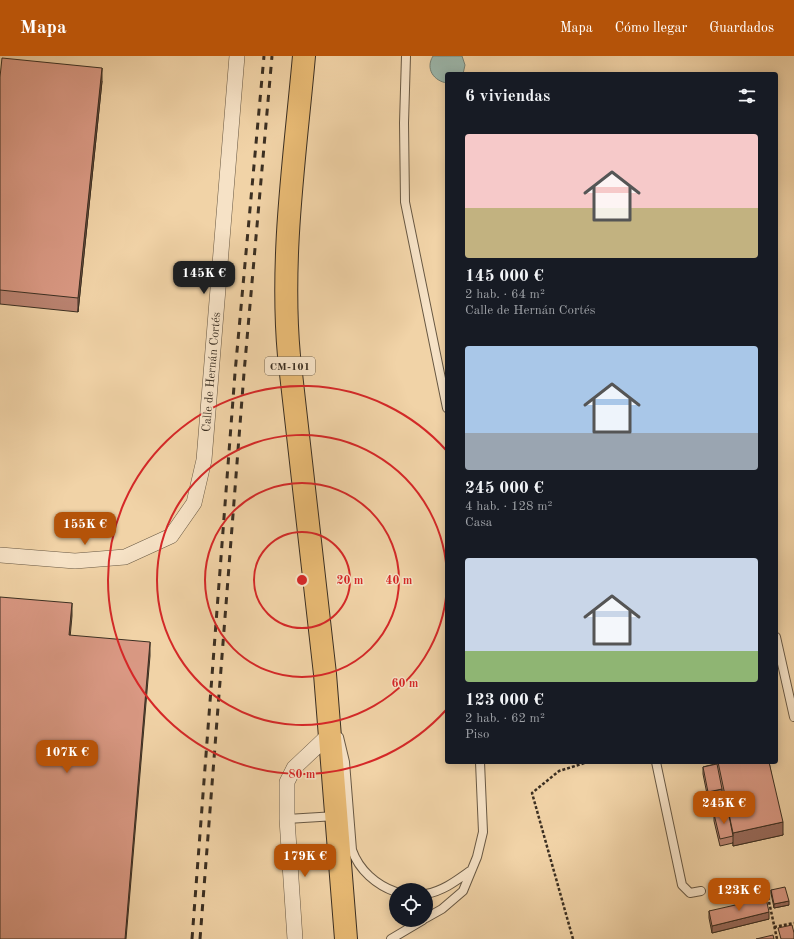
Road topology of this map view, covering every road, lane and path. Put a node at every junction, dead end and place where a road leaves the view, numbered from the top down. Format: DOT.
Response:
graph roads {
  1 [pos="237,56"];
  2 [pos="304,56"];
  3 [pos="406,56"];
  4 [pos="444,382"];
  5 [pos="0,555"];
  6 [pos="778,646"];
  7 [pos="325,674"];
  8 [pos="794,717"];
  9 [pos="330,734"];
  10 [pos="480,764"];
  11 [pos="582,764"];
  12 [pos="656,764"];
  13 [pos="336,816"];
  14 [pos="287,819"];
  15 [pos="470,872"];
  16 [pos="389,890"];
  17 [pos="701,891"];
  18 [pos="433,893"];
  19 [pos="768,897"];
  20 [pos="433,914"];
  21 [pos="794,923"];
  22 [pos="411,927"];
  23 [pos="774,927"];
  24 [pos="295,939"];
  25 [pos="346,939"];
  26 [pos="391,939"];
  27 [pos="573,939"];
  28 [pos="777,939"];
  1 -- 5 [label="street, Calle de Hernán Cortés"];
  2 -- 7 [label="main road, CM-101"];
  3 -- 4 [label="lane"];
  6 -- 8 [label="lane"];
  7 -- 9 [label="main road, CM-101"];
  7 -- 16 [label="lane"];
  9 -- 13 [label="main road, CM-101"];
  9 -- 14 [label="street"];
  10 -- 15 [label="lane"];
  11 -- 27 [label="path"];
  12 -- 17 [label="lane"];
  13 -- 14 [label="lane"];
  13 -- 25 [label="main road, CM-101"];
  14 -- 24 [label="street"];
  15 -- 18 [label="lane"];
  15 -- 20 [label="lane"];
  19 -- 23 [label="path"];
  21 -- 23 [label="path"];
  22 -- 26 [label="lane"];
  23 -- 28 [label="path"];
}
